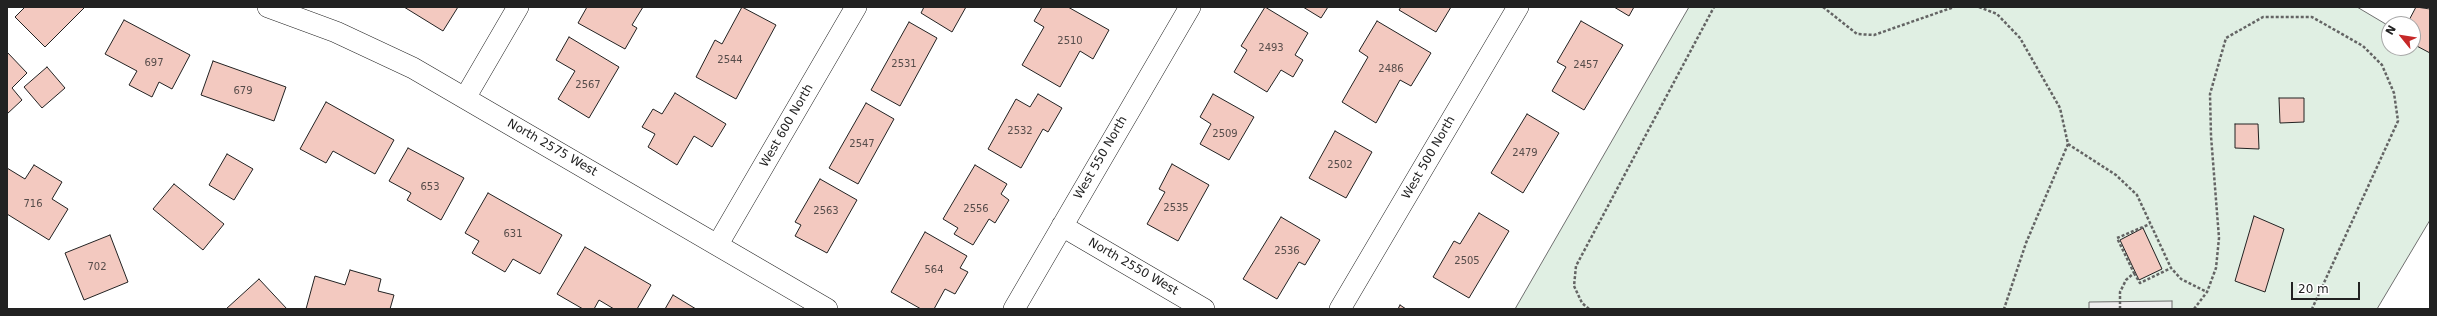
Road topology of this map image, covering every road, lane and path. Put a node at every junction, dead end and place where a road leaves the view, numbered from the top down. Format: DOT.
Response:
graph roads {
  1 [pos="268,7"];
  2 [pos="518,7"];
  3 [pos="856,7"];
  4 [pos="1190,7"];
  5 [pos="1518,7"];
  6 [pos="1714,7"];
  7 [pos="1823,7"];
  8 [pos="1954,7"];
  9 [pos="1979,7"];
  10 [pos="465,98"];
  11 [pos="2068,144"];
  12 [pos="2150,224"];
  13 [pos="1062,226"];
  14 [pos="718,244"];
  15 [pos="2171,268"];
  16 [pos="2134,273"];
  17 [pos="2207,292"];
  18 [pos="827,309"];
  19 [pos="1014,309"];
  20 [pos="1204,309"];
  21 [pos="1340,309"];
  22 [pos="1589,309"];
  23 [pos="2004,309"];
  24 [pos="2120,309"];
  25 [pos="2194,309"];
  26 [pos="2312,309"];
  1 -- 10 [label="street, North 2575 West"];
  2 -- 10 [label="street"];
  3 -- 14 [label="street, West 600 North"];
  4 -- 13 [label="street, West 550 North"];
  5 -- 21 [label="street, West 500 North"];
  6 -- 22 [label="path"];
  7 -- 8 [label="path"];
  9 -- 11 [label="path"];
  10 -- 14 [label="street, North 2575 West"];
  11 -- 12 [label="path"];
  11 -- 23 [label="path"];
  12 -- 15 [label="path"];
  12 -- 16 [label="path"];
  13 -- 19 [label="street, West 550 North"];
  13 -- 20 [label="street, North 2550 West"];
  14 -- 18 [label="street, North 2575 West"];
  15 -- 16 [label="path"];
  15 -- 17 [label="path"];
  16 -- 24 [label="path"];
  17 -- 25 [label="path"];
  17 -- 26 [label="path"];
}
